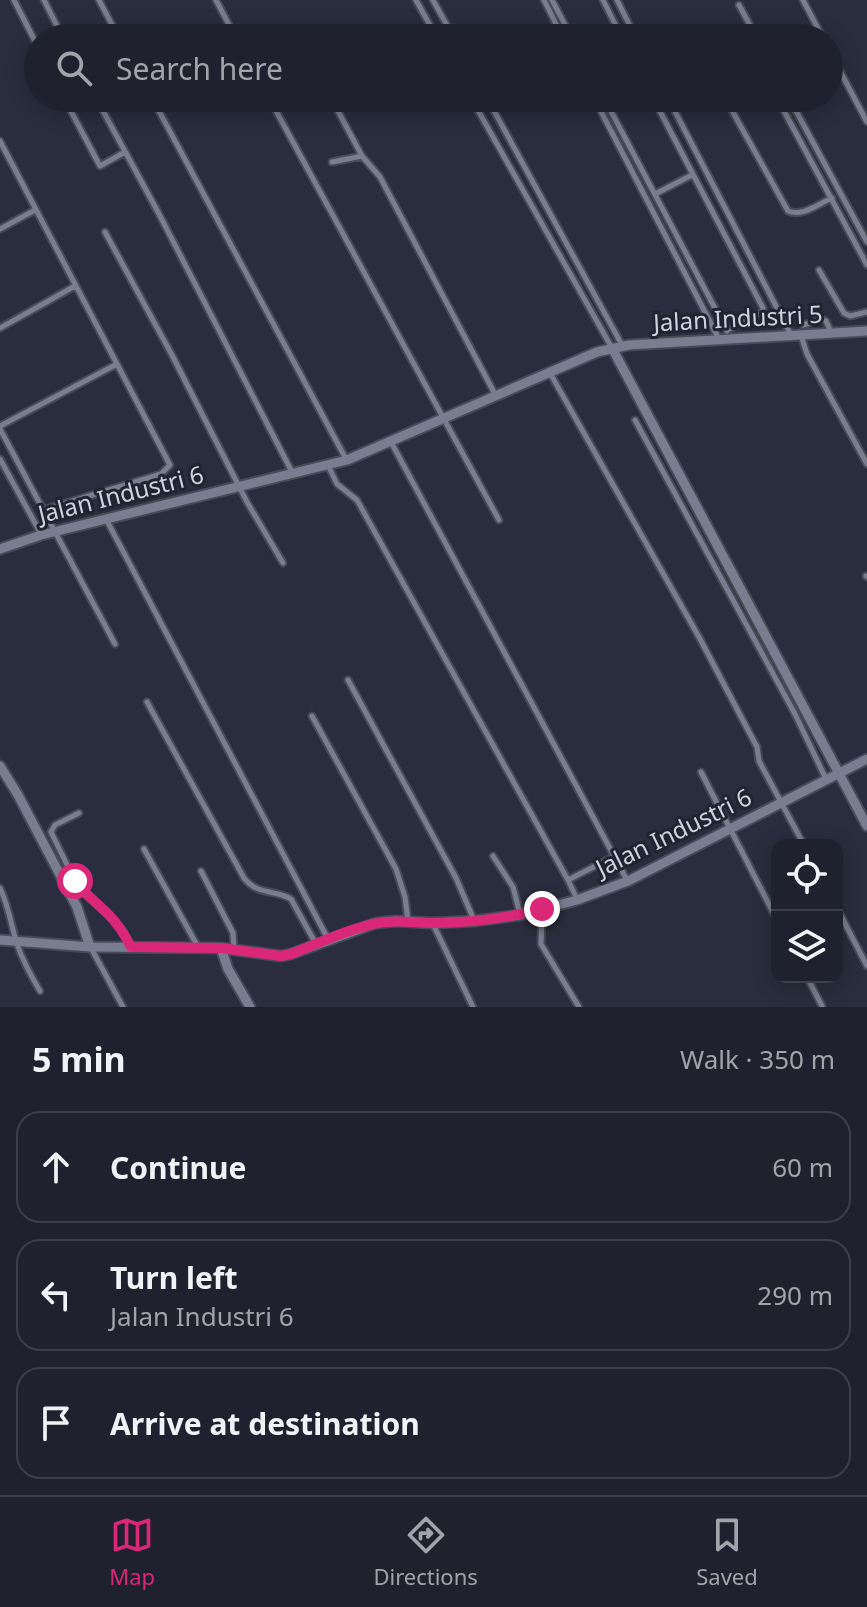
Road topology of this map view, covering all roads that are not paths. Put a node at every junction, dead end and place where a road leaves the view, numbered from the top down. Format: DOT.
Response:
graph roads {
  1 [pos="14,0"];
  2 [pos="44,0"];
  3 [pos="99,0"];
  4 [pos="216,0"];
  5 [pos="416,0"];
  6 [pos="433,0"];
  7 [pos="544,0"];
  8 [pos="554,0"];
  9 [pos="603,0"];
  10 [pos="617,0"];
  11 [pos="803,0"];
  12 [pos="739,5"];
  13 [pos="26,24"];
  14 [pos="56,24"];
  15 [pos="112,24"];
  16 [pos="229,24"];
  17 [pos="429,24"];
  18 [pos="446,24"];
  19 [pos="556,24"];
  20 [pos="565,24"];
  21 [pos="615,24"];
  22 [pos="629,24"];
  23 [pos="749,24"];
  24 [pos="816,24"];
  25 [pos="843,77"];
  26 [pos="71,112"];
  27 [pos="104,112"];
  28 [pos="160,112"];
  29 [pos="277,112"];
  30 [pos="338,112"];
  31 [pos="479,112"];
  32 [pos="495,112"];
  33 [pos="601,112"];
  34 [pos="611,112"];
  35 [pos="660,112"];
  36 [pos="676,112"];
  37 [pos="732,112"];
  38 [pos="785,112"];
  39 [pos="797,112"];
  40 [pos="867,122"];
  41 [pos="0,141"];
  42 [pos="125,152"];
  43 [pos="362,156"];
  44 [pos="332,162"];
  45 [pos="692,175"];
  46 [pos="655,194"];
  47 [pos="832,198"];
  48 [pos="35,210"];
  49 [pos="0,229"];
  50 [pos="105,232"];
  51 [pos="867,242"];
  52 [pos="867,265"];
  53 [pos="819,270"];
  54 [pos="75,286"];
  55 [pos="867,312"];
  56 [pos="0,328"];
  57 [pos="867,331"];
  58 [pos="798,332"];
  59 [pos="832,333"];
  60 [pos="729,334"];
  61 [pos="719,340"];
  62 [pos="623,346"];
  63 [pos="612,348"];
  64 [pos="117,364"];
  65 [pos="550,372"];
  66 [pos="496,396"];
  67 [pos="442,418"];
  68 [pos="635,420"];
  69 [pos="0,428"];
  70 [pos="391,441"];
  71 [pos="0,459"];
  72 [pos="347,460"];
  73 [pos="327,464"];
  74 [pos="867,464"];
  75 [pos="292,472"];
  76 [pos="240,485"];
  77 [pos="43,510"];
  78 [pos="106,519"];
  79 [pos="499,520"];
  80 [pos="54,531"];
  81 [pos="41,535"];
  82 [pos="0,549"];
  83 [pos="283,563"];
  84 [pos="115,644"];
  85 [pos="348,680"];
  86 [pos="147,702"];
  87 [pos="312,716"];
  88 [pos="867,759"];
  89 [pos="0,766"];
  90 [pos="701,772"];
  91 [pos="839,774"];
  92 [pos="826,780"];
  93 [pos="782,803"];
  94 [pos="79,813"];
  95 [pos="867,826"];
  96 [pos="730,829"];
  97 [pos="801,839"];
  98 [pos="144,849"];
  99 [pos="493,856"];
  100 [pos="615,856"];
  101 [pos="201,871"];
  102 [pos="568,880"];
  103 [pos="628,881"];
  104 [pos="0,888"];
  105 [pos="577,900"];
  106 [pos="542,909"];
  107 [pos="772,911"];
  108 [pos="839,911"];
  109 [pos="520,915"];
  110 [pos="408,921"];
  111 [pos="474,921"];
  112 [pos="432,923"];
  113 [pos="328,939"];
  114 [pos="0,940"];
  115 [pos="16,941"];
  116 [pos="316,944"];
  117 [pos="90,947"];
  118 [pos="131,947"];
  119 [pos="198,948"];
  120 [pos="221,948"];
  121 [pos="234,950"];
  122 [pos="867,966"];
  123 [pos="810,983"];
  124 [pos="40,991"];
  125 [pos="822,1006"];
  126 [pos="123,1007"];
  127 [pos="250,1007"];
  128 [pos="473,1007"];
  129 [pos="579,1007"];
  1 -- 13 [label="lane"];
  2 -- 14 [label="lane"];
  3 -- 15 [label="lane"];
  4 -- 16 [label="lane"];
  5 -- 17 [label="lane"];
  6 -- 18 [label="lane"];
  7 -- 19 [label="lane"];
  8 -- 20 [label="lane"];
  9 -- 21 [label="lane"];
  10 -- 22 [label="lane"];
  11 -- 24 [label="lane"];
  12 -- 23 [label="lane"];
  25 -- 40 [label="lane"];
  26 -- 42 [label="lane"];
  27 -- 42 [label="lane"];
  28 -- 72 [label="lane"];
  29 -- 67 [label="lane"];
  30 -- 43 [label="lane"];
  31 -- 63 [label="lane"];
  32 -- 62 [label="lane"];
  33 -- 61 [label="lane"];
  34 -- 46 [label="lane"];
  35 -- 45 [label="lane"];
  36 -- 58 [label="lane"];
  37 -- 47 [label="lane"];
  38 -- 47 [label="lane"];
  39 -- 51 [label="lane"];
  41 -- 48 [label="lane"];
  42 -- 75 [label="lane"];
  43 -- 44 [label="lane"];
  43 -- 66 [label="lane"];
  45 -- 46 [label="lane"];
  45 -- 60 [label="lane"];
  46 -- 60 [label="lane"];
  47 -- 52 [label="lane"];
  48 -- 49 [label="lane"];
  48 -- 54 [label="lane"];
  50 -- 76 [label="lane"];
  53 -- 55 [label="lane"];
  54 -- 56 [label="lane"];
  54 -- 64 [label="lane"];
  57 -- 59 [label="street, Jalan Industri 5"];
  58 -- 59 [label="street, Jalan Industri 5"];
  58 -- 59 [label="lane"];
  58 -- 60 [label="street, Jalan Industri 5"];
  58 -- 74 [label="lane"];
  60 -- 61 [label="street, Jalan Industri 5"];
  61 -- 62 [label="street, Jalan Industri 5"];
  62 -- 63 [label="street, Jalan Industri 5"];
  63 -- 65 [label="street, Jalan Industri 6"];
  63 -- 91 [label="street"];
  64 -- 69 [label="lane"];
  64 -- 77 [label="lane"];
  65 -- 66 [label="street, Jalan Industri 6"];
  65 -- 93 [label="lane"];
  66 -- 67 [label="street, Jalan Industri 6"];
  67 -- 70 [label="street, Jalan Industri 6"];
  67 -- 79 [label="lane"];
  68 -- 92 [label="lane"];
  69 -- 77 [label="lane"];
  70 -- 72 [label="street, Jalan Industri 6"];
  70 -- 100 [label="lane"];
  71 -- 81 [label="lane"];
  72 -- 73 [label="street, Jalan Industri 6"];
  73 -- 75 [label="street, Jalan Industri 6"];
  73 -- 102 [label="lane"];
  75 -- 76 [label="street, Jalan Industri 6"];
  76 -- 78 [label="street, Jalan Industri 6"];
  76 -- 83 [label="lane"];
  77 -- 80 [label="lane"];
  78 -- 80 [label="street, Jalan Industri 6"];
  78 -- 113 [label="lane"];
  80 -- 81 [label="street, Jalan Industri 6"];
  80 -- 84 [label="lane"];
  81 -- 82 [label="street, Jalan Industri 6"];
  85 -- 111 [label="lane"];
  86 -- 116 [label="lane"];
  87 -- 110 [label="lane"];
  88 -- 91 [label="street, Jalan Industri 6"];
  89 -- 117 [label="street"];
  90 -- 96 [label="lane"];
  91 -- 92 [label="street, Jalan Industri 6"];
  91 -- 95 [label="street"];
  92 -- 93 [label="street, Jalan Industri 6"];
  93 -- 96 [label="street, Jalan Industri 6"];
  93 -- 97 [label="lane"];
  94 -- 118 [label="lane"];
  96 -- 103 [label="street, Jalan Industri 6"];
  96 -- 107 [label="lane"];
  98 -- 119 [label="lane"];
  99 -- 109 [label="lane"];
  100 -- 102 [label="lane"];
  100 -- 103 [label="lane"];
  101 -- 121 [label="lane"];
  102 -- 105 [label="lane"];
  103 -- 105 [label="street, Jalan Industri 6"];
  104 -- 115 [label="lane"];
  105 -- 106 [label="street, Jalan Industri 6"];
  106 -- 109 [label="street, Jalan Industri 6"];
  106 -- 129 [label="lane"];
  108 -- 122 [label="lane"];
  109 -- 111 [label="street, Jalan Industri 6"];
  110 -- 112 [label="street, Jalan Industri 6"];
  110 -- 113 [label="street, Jalan Industri 6"];
  111 -- 112 [label="street, Jalan Industri 6"];
  112 -- 128 [label="lane"];
  113 -- 116 [label="street, Jalan Industri 6"];
  114 -- 115 [label="street, Jalan Industri 6"];
  115 -- 117 [label="street, Jalan Industri 6"];
  115 -- 124 [label="lane"];
  116 -- 121 [label="street, Jalan Industri 6"];
  117 -- 118 [label="street, Jalan Industri 6"];
  117 -- 126 [label="lane"];
  118 -- 119 [label="street, Jalan Industri 6"];
  119 -- 120 [label="street, Jalan Industri 6"];
  120 -- 121 [label="street, Jalan Industri 6"];
  120 -- 127 [label="street"];
  123 -- 125 [label="lane"];
}
